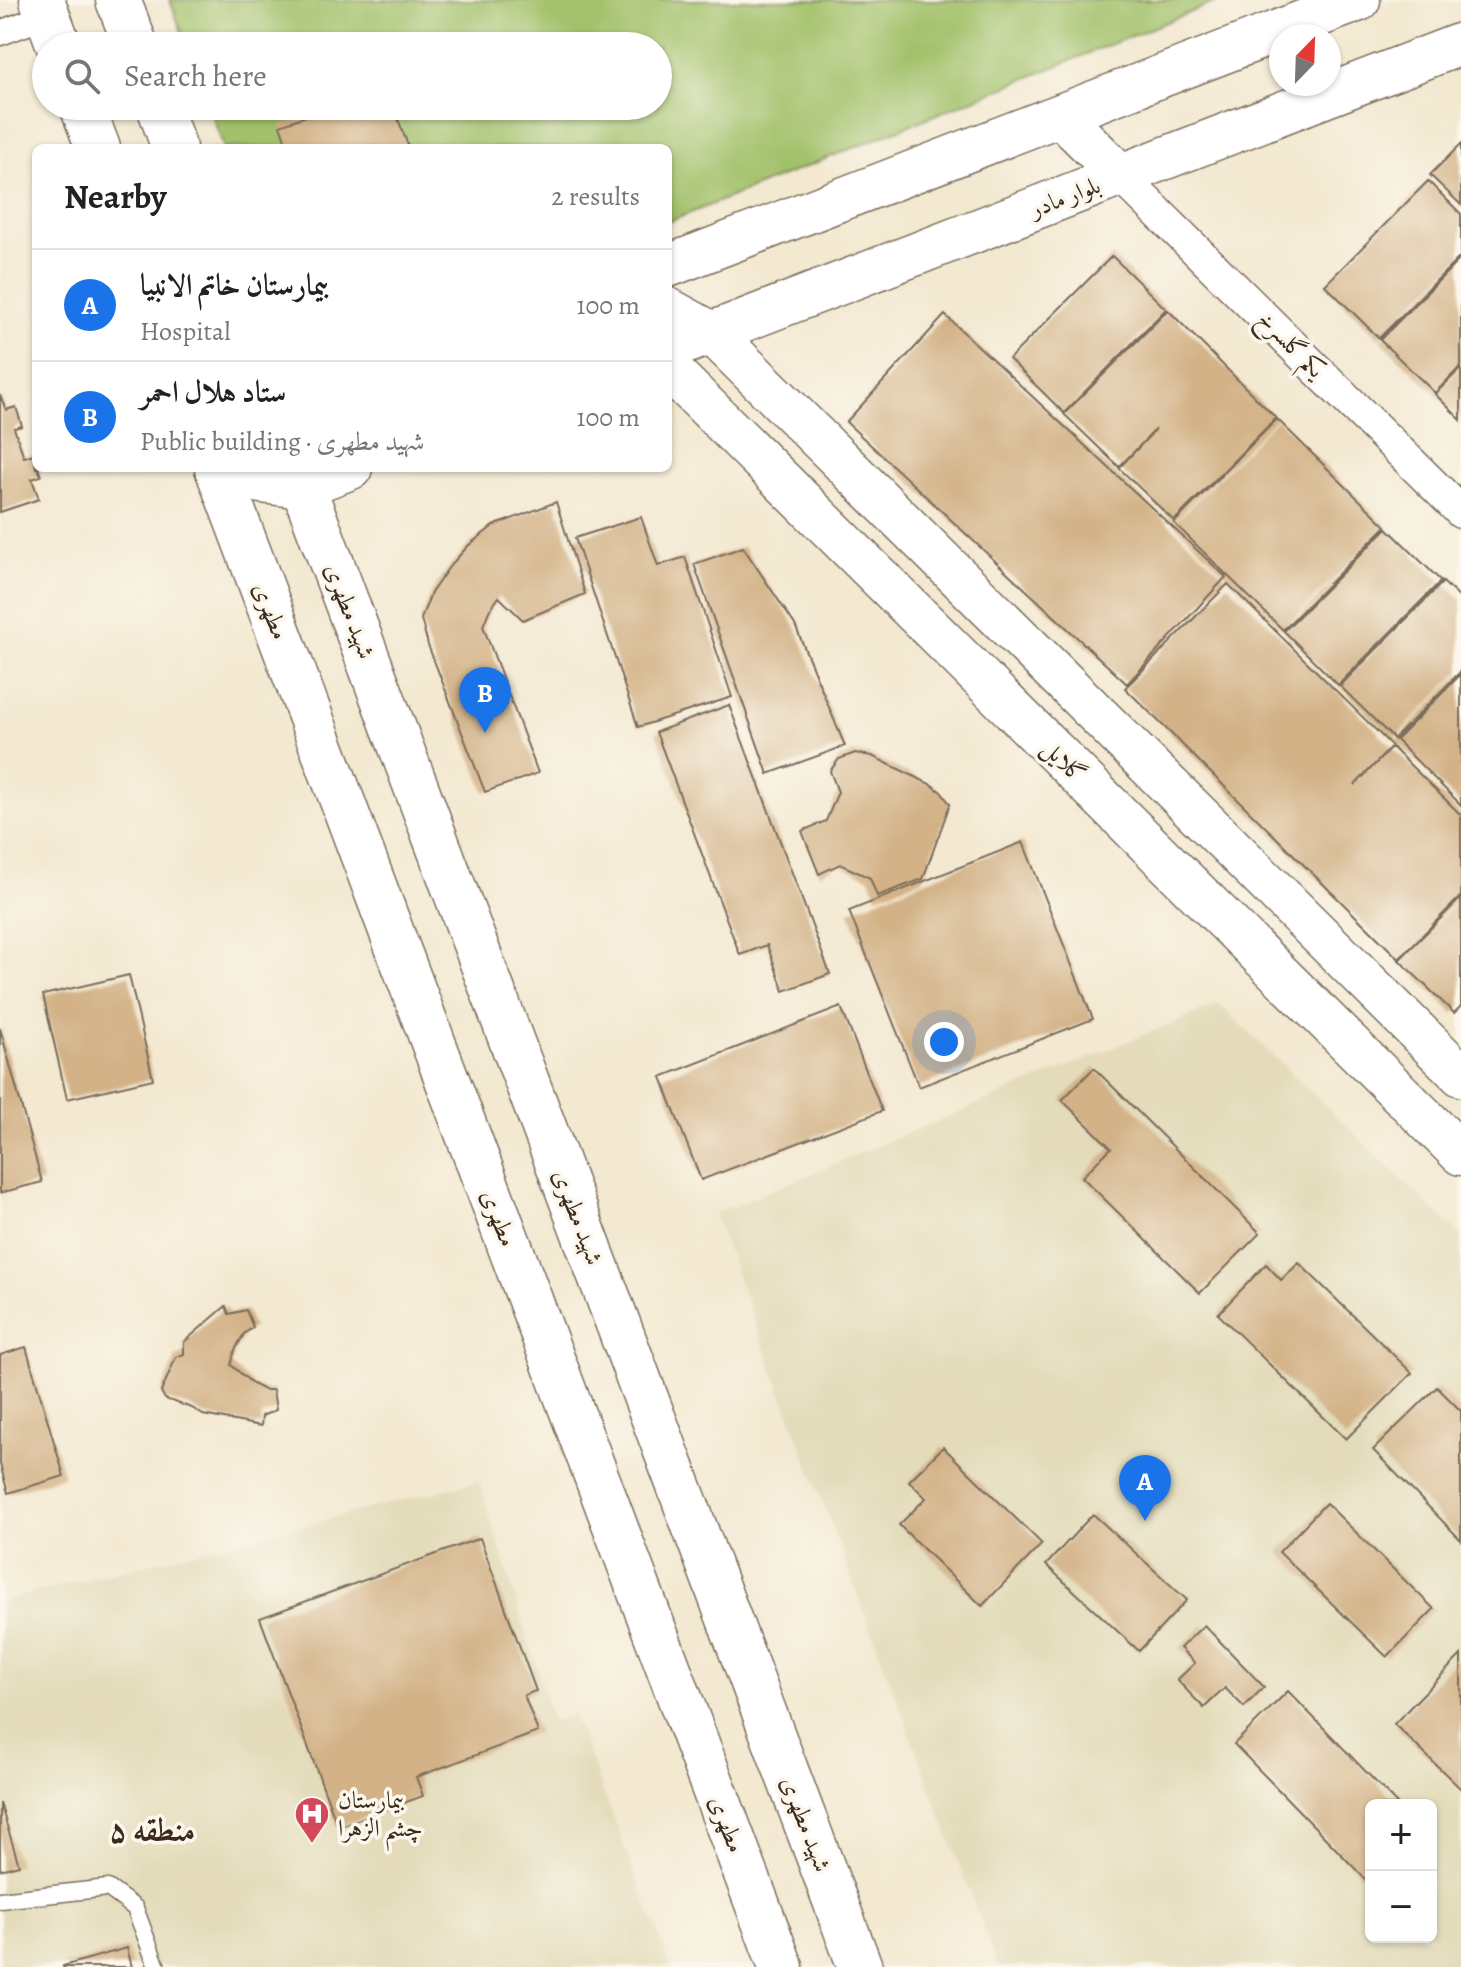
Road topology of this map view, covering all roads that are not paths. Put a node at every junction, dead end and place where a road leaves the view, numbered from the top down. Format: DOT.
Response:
graph roads {
  1 [pos="118,0"];
  2 [pos="1359,0"];
  3 [pos="50,20"];
  4 [pos="131,32"];
  5 [pos="0,33"];
  6 [pos="1461,44"];
  7 [pos="1061,116"];
  8 [pos="87,120"];
  9 [pos="164,120"];
  10 [pos="96,144"];
  11 [pos="173,144"];
  12 [pos="1121,176"];
  13 [pos="672,264"];
  14 [pos="672,311"];
  15 [pos="712,333"];
  16 [pos="672,348"];
  17 [pos="672,372"];
  18 [pos="222,472"];
  19 [pos="235,472"];
  20 [pos="328,472"];
  21 [pos="300,477"];
  22 [pos="1461,512"];
  23 [pos="1461,1075"];
  24 [pos="1461,1154"];
  25 [pos="0,1900"];
  26 [pos="157,1967"];
  27 [pos="781,1967"];
  28 [pos="860,1967"];
  1 -- 4 [label="main road"];
  2 -- 7 [label="street"];
  3 -- 5 [label="street"];
  6 -- 12 [label="street, بلوار مادر"];
  7 -- 12 [label="street"];
  7 -- 13 [label="street"];
  8 -- 10 [label="main road"];
  9 -- 11 [label="main road"];
  12 -- 15 [label="street, بلوار مادر"];
  12 -- 22 [label="street, یکم گلسرخ"];
  14 -- 15 [label="street"];
  15 -- 16 [label="street, بلوار مادر"];
  15 -- 23 [label="street"];
  17 -- 24 [label="street, گلایل"];
  18 -- 27 [label="main road, مطهری"];
  19 -- 21 [label="main road"];
  20 -- 21 [label="street"];
  21 -- 28 [label="main road, شهید مطهری"];
  25 -- 26 [label="lane"];
}
